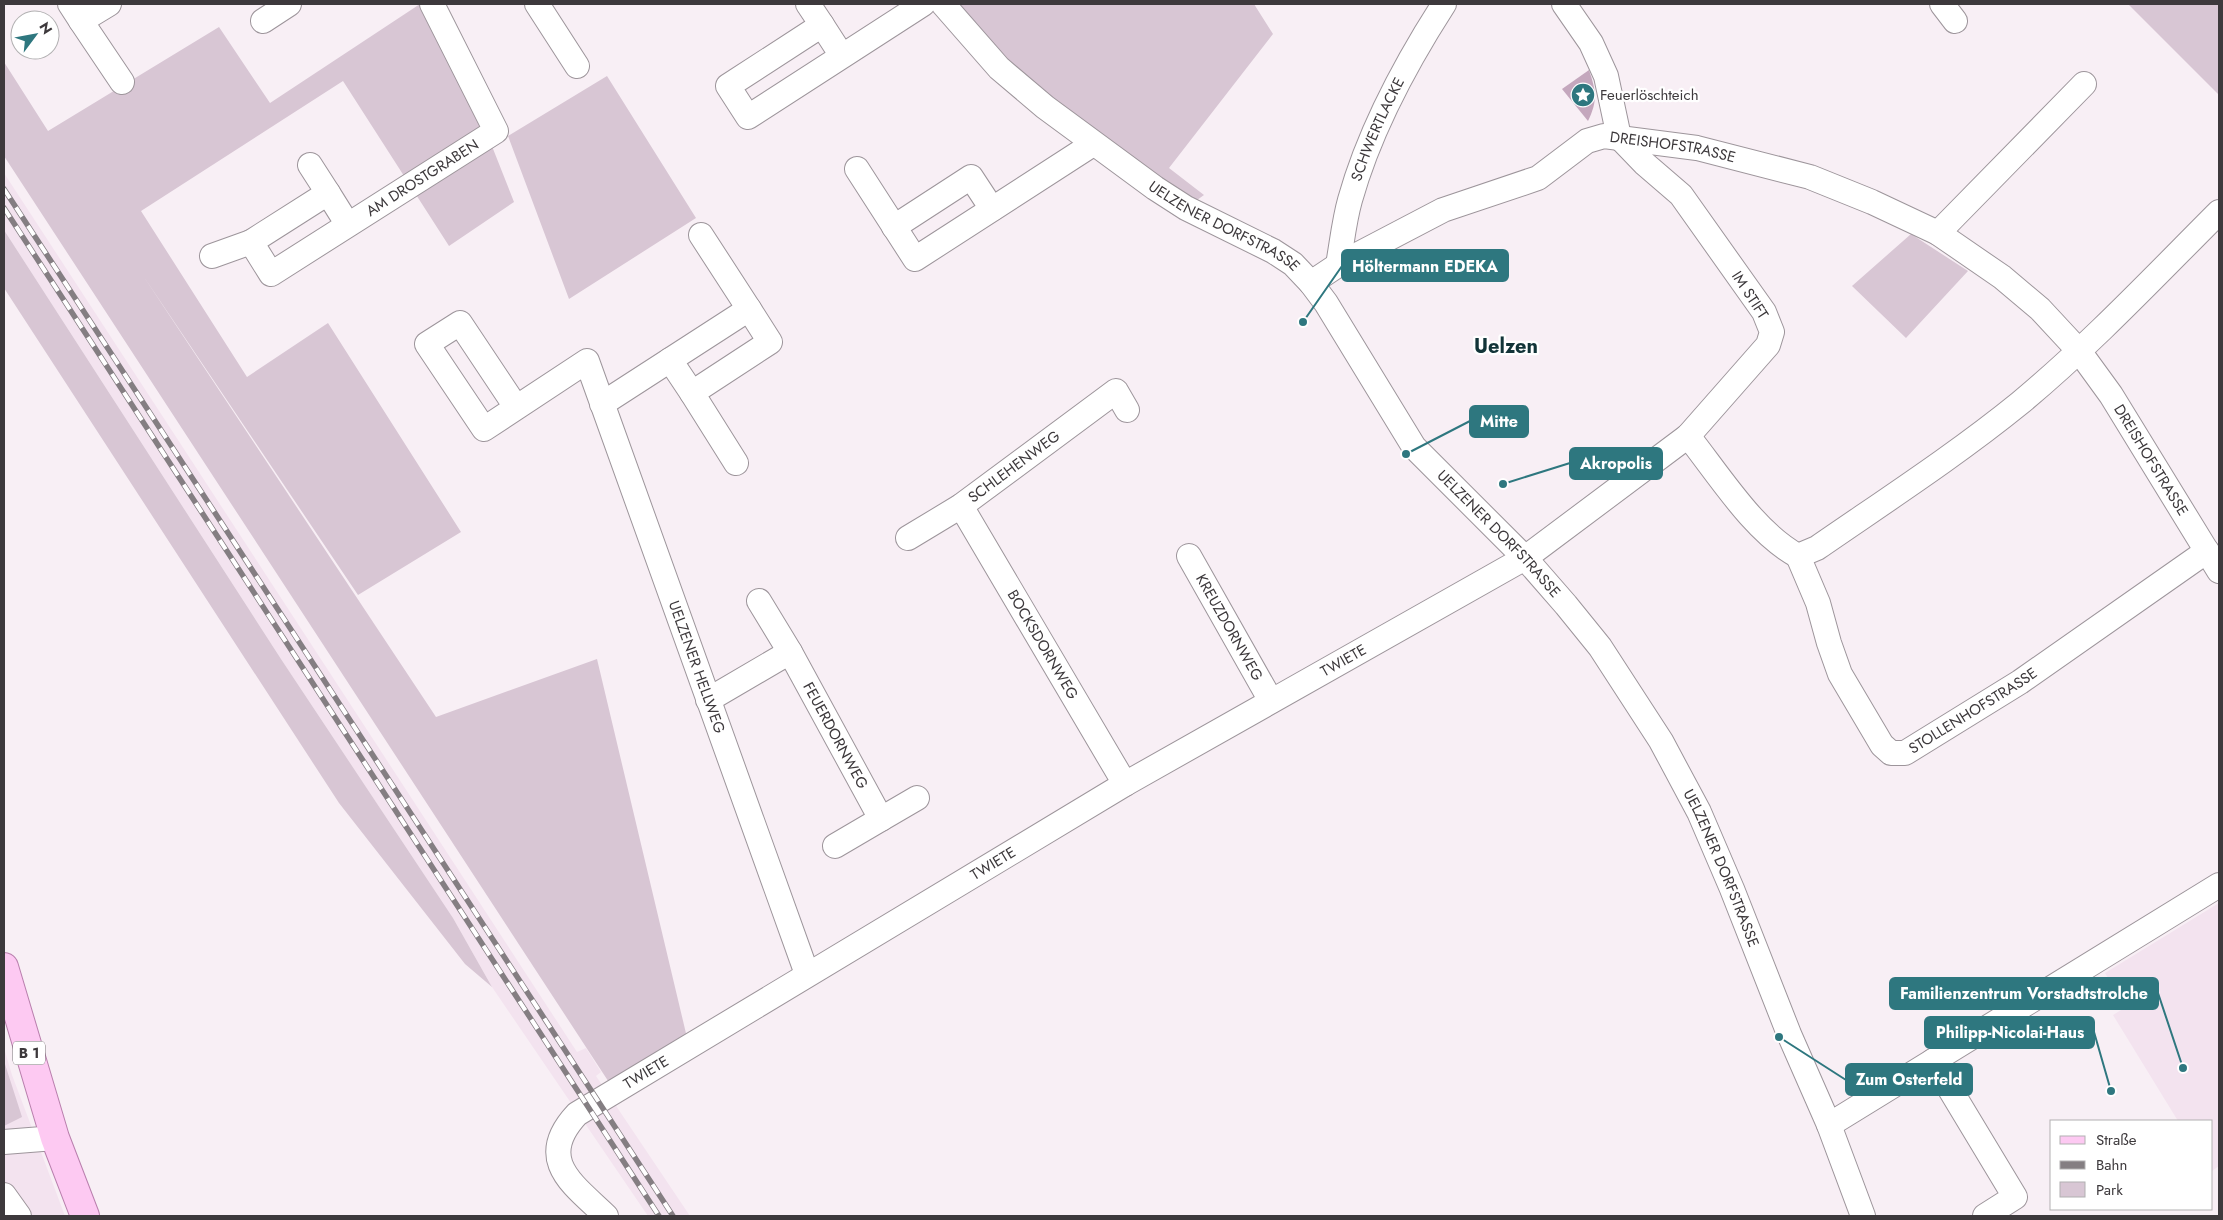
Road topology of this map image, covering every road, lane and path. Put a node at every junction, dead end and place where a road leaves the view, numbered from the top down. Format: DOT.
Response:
graph roads {
  1 [pos="109,4"];
  2 [pos="289,4"];
  3 [pos="432,4"];
  4 [pos="537,4"];
  5 [pos="808,4"];
  6 [pos="924,4"];
  7 [pos="943,4"];
  8 [pos="1444,4"];
  9 [pos="1564,4"];
  10 [pos="76,13"];
  11 [pos="263,21"];
  12 [pos="822,25"];
  13 [pos="842,56"];
  14 [pos="577,66"];
  15 [pos="122,82"];
  16 [pos="2084,84"];
  17 [pos="1619,136"];
  18 [pos="1093,144"];
  19 [pos="310,165"];
  20 [pos="856,169"];
  21 [pos="328,193"];
  22 [pos="992,209"];
  23 [pos="2219,212"];
  24 [pos="348,225"];
  25 [pos="894,227"];
  26 [pos="1938,233"];
  27 [pos="701,235"];
  28 [pos="251,242"];
  29 [pos="212,256"];
  30 [pos="1338,264"];
  31 [pos="1311,283"];
  32 [pos="749,309"];
  33 [pos="2079,352"];
  34 [pos="670,360"];
  35 [pos="692,393"];
  36 [pos="1117,393"];
  37 [pos="602,404"];
  38 [pos="516,408"];
  39 [pos="1688,436"];
  40 [pos="736,462"];
  41 [pos="961,506"];
  42 [pos="908,538"];
  43 [pos="2207,551"];
  44 [pos="1188,556"];
  45 [pos="1798,556"];
  46 [pos="1525,558"];
  47 [pos="2219,571"];
  48 [pos="759,601"];
  49 [pos="790,652"];
  50 [pos="708,700"];
  51 [pos="1271,701"];
  52 [pos="1124,784"];
  53 [pos="917,798"];
  54 [pos="881,819"];
  55 [pos="835,846"];
  56 [pos="2219,885"];
  57 [pos="4,967"];
  58 [pos="807,974"];
  59 [pos="1933,1061"];
  60 [pos="1829,1125"];
  61 [pos="55,1138"];
  62 [pos="4,1142"];
  63 [pos="4,1196"];
  64 [pos="20,1216"];
  65 [pos="85,1216"];
  66 [pos="606,1216"];
  67 [pos="1864,1216"];
  68 [pos="1985,1216"];
  1 -- 10 [label="street"];
  2 -- 11 [label="street"];
  3 -- 24 [label="street, AM DROSTGRABEN"];
  4 -- 14 [label="street"];
  5 -- 12 [label="street"];
  6 -- 13 [label="street"];
  7 -- 18 [label="street, UELZENER DORFSTRASSE"];
  8 -- 30 [label="street, SCHWERTLACKE"];
  9 -- 17 [label="street"];
  10 -- 15 [label="street"];
  12 -- 13 [label="street"];
  12 -- 13 [label="street"];
  16 -- 26 [label="street"];
  17 -- 26 [label="street, DREISHOFSTRASSE"];
  17 -- 30 [label="street, DREISHOFSTRASSE"];
  17 -- 39 [label="street, IM STIFT"];
  18 -- 22 [label="street"];
  18 -- 31 [label="street, UELZENER DORFSTRASSE"];
  19 -- 21 [label="street"];
  20 -- 25 [label="street"];
  21 -- 24 [label="street"];
  21 -- 28 [label="street"];
  22 -- 25 [label="street"];
  22 -- 25 [label="street"];
  23 -- 33 [label="street"];
  24 -- 28 [label="street, AM DROSTGRABEN"];
  26 -- 33 [label="street, DREISHOFSTRASSE"];
  27 -- 32 [label="street"];
  28 -- 29 [label="street"];
  30 -- 31 [label="street, DREISHOFSTRASSE"];
  31 -- 46 [label="street, UELZENER DORFSTRASSE"];
  32 -- 34 [label="street"];
  32 -- 35 [label="street"];
  33 -- 43 [label="street, DREISHOFSTRASSE"];
  33 -- 45 [label="street"];
  34 -- 35 [label="street"];
  34 -- 37 [label="street"];
  35 -- 40 [label="street"];
  36 -- 41 [label="street, SCHLEHENWEG"];
  37 -- 38 [label="street, UELZENER HELLWEG"];
  37 -- 50 [label="street, UELZENER HELLWEG"];
  39 -- 45 [label="street"];
  39 -- 46 [label="street, IM STIFT"];
  41 -- 42 [label="street, SCHLEHENWEG"];
  41 -- 52 [label="street, BOCKSDORNWEG"];
  43 -- 45 [label="street, STOLLENHOFSTRASSE"];
  43 -- 47 [label="street, DREISHOFSTRASSE"];
  44 -- 51 [label="street, KREUZDORNWEG"];
  46 -- 51 [label="street, TWIETE"];
  46 -- 60 [label="street, UELZENER DORFSTRASSE"];
  48 -- 49 [label="street, FEUERDORNWEG"];
  49 -- 50 [label="street"];
  49 -- 54 [label="street, FEUERDORNWEG"];
  50 -- 58 [label="street, UELZENER HELLWEG"];
  51 -- 52 [label="street, TWIETE"];
  52 -- 58 [label="street, TWIETE"];
  53 -- 54 [label="street"];
  54 -- 55 [label="street"];
  56 -- 59 [label="street"];
  57 -- 61 [label="main road, B 1"];
  58 -- 66 [label="street, TWIETE"];
  59 -- 60 [label="street"];
  59 -- 68 [label="street"];
  60 -- 67 [label="street, UELZENER DORFSTRASSE"];
  61 -- 62 [label="street"];
  61 -- 65 [label="main road, B 1"];
  63 -- 64 [label="street"];
}
